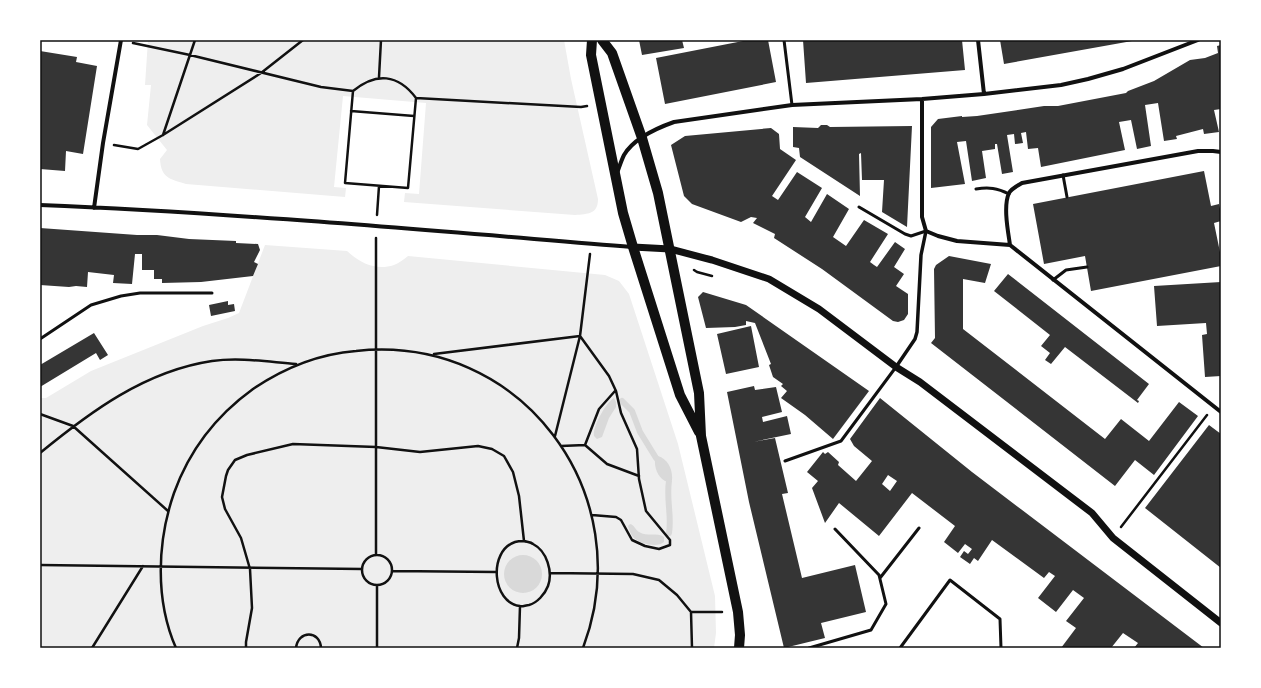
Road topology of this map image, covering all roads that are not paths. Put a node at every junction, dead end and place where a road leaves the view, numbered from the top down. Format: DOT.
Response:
graph roads {
  1 [pos="121,40"];
  2 [pos="592,40"];
  3 [pos="602,40"];
  4 [pos="784,40"];
  5 [pos="978,40"];
  6 [pos="1198,40"];
  7 [pos="984,94"];
  8 [pos="922,99"];
  9 [pos="792,105"];
  10 [pos="642,138"];
  11 [pos="1221,152"];
  12 [pos="1063,175"];
  13 [pos="616,176"];
  14 [pos="976,188"];
  15 [pos="1009,194"];
  16 [pos="1067,197"];
  17 [pos="40,205"];
  18 [pos="859,207"];
  19 [pos="94,208"];
  20 [pos="926,231"];
  21 [pos="1010,245"];
  22 [pos="632,247"];
  23 [pos="670,249"];
  24 [pos="1087,267"];
  25 [pos="1053,280"];
  26 [pos="212,293"];
  27 [pos="40,339"];
  28 [pos="896,367"];
  29 [pos="1221,412"];
  30 [pos="701,436"];
  31 [pos="785,461"];
  32 [pos="919,528"];
  33 [pos="835,529"];
  34 [pos="880,578"];
  35 [pos="1221,623"];
  36 [pos="739,648"];
  37 [pos="809,648"];
  38 [pos="900,648"];
  39 [pos="1001,648"];
  1 -- 19 [label="street"];
  2 -- 13 [label="main road"];
  3 -- 10 [label="main road"];
  4 -- 9 [label="lane"];
  5 -- 7 [label="street"];
  6 -- 7 [label="street"];
  7 -- 8 [label="street"];
  8 -- 9 [label="street"];
  8 -- 20 [label="street"];
  9 -- 10 [label="street"];
  10 -- 13 [label="street"];
  10 -- 23 [label="main road"];
  11 -- 12 [label="street"];
  12 -- 15 [label="street"];
  12 -- 16 [label="lane"];
  13 -- 22 [label="main road"];
  14 -- 15 [label="lane"];
  15 -- 21 [label="street"];
  17 -- 19 [label="street"];
  18 -- 20 [label="lane"];
  19 -- 22 [label="street"];
  20 -- 21 [label="street"];
  20 -- 28 [label="street"];
  21 -- 25 [label="street"];
  22 -- 23 [label="street"];
  22 -- 30 [label="main road"];
  23 -- 28 [label="street"];
  23 -- 30 [label="main road"];
  24 -- 25 [label="lane"];
  25 -- 29 [label="street"];
  26 -- 27 [label="lane"];
  28 -- 31 [label="lane"];
  28 -- 35 [label="street"];
  30 -- 36 [label="main road"];
  32 -- 34 [label="lane"];
  33 -- 34 [label="lane"];
  34 -- 37 [label="lane"];
  38 -- 39 [label="lane"];
}
